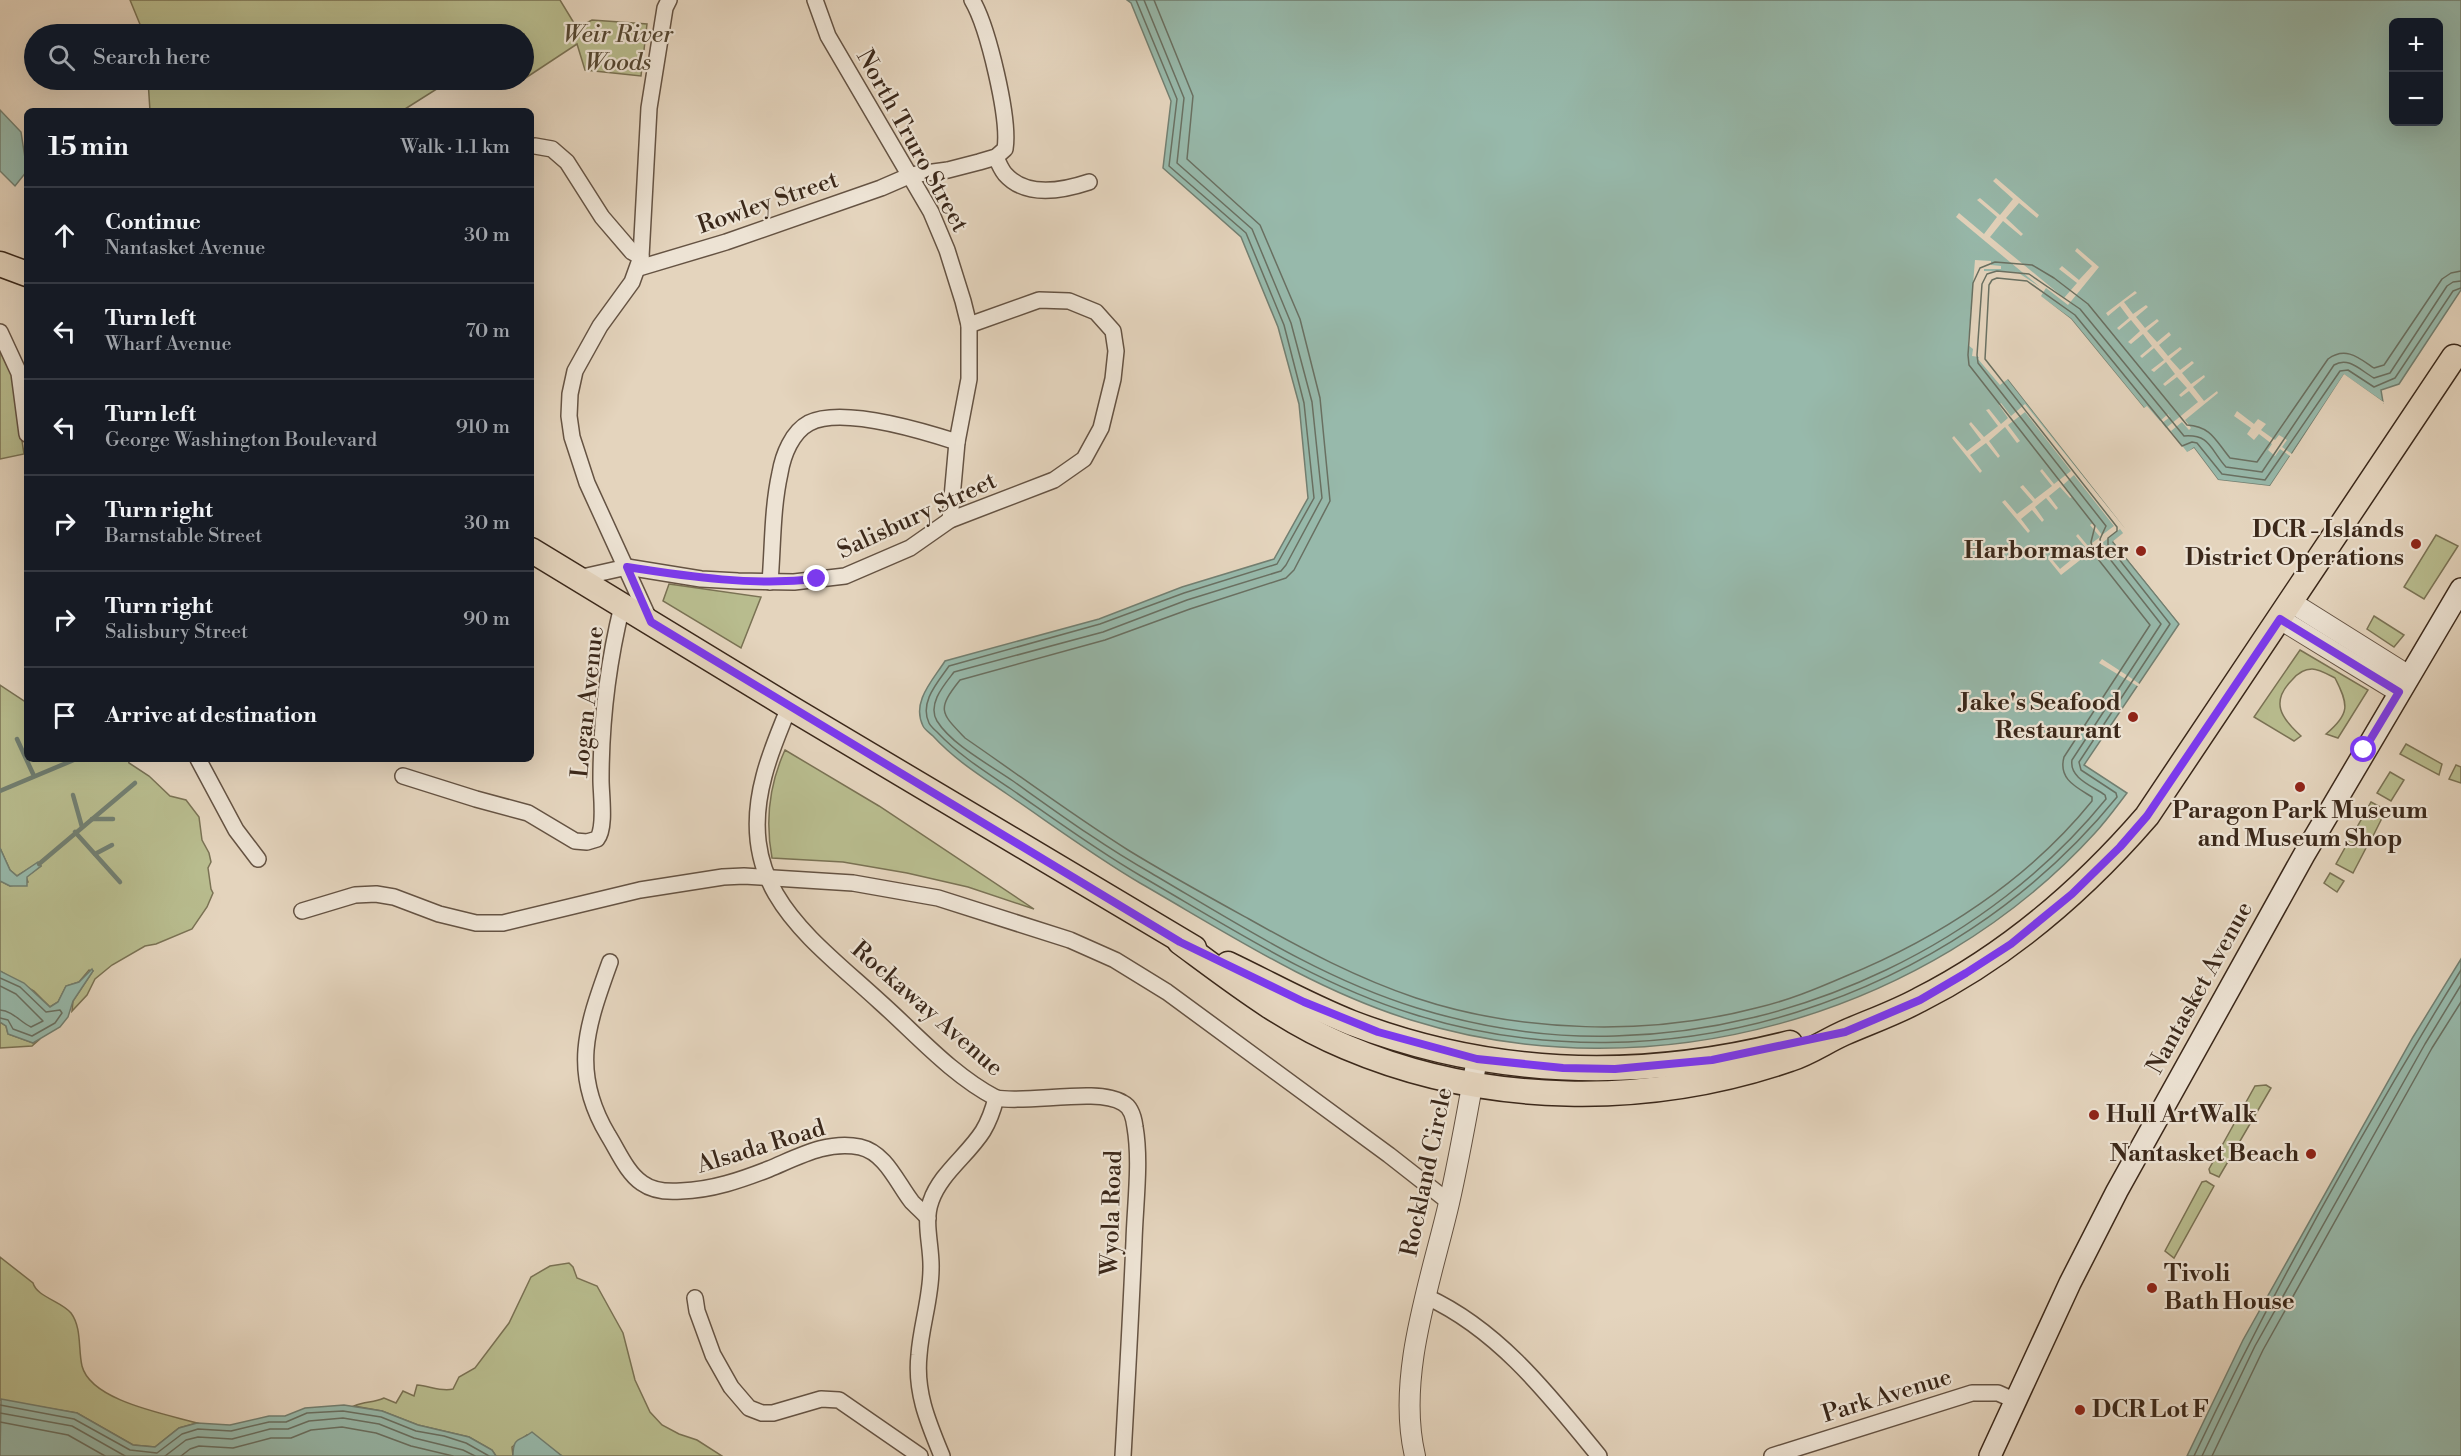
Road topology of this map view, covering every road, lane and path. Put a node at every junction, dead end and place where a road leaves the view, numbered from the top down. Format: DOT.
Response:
graph roads {
  1 [pos="815,0"];
  2 [pos="972,0"];
  3 [pos="668,1"];
  4 [pos="535,146"];
  5 [pos="996,157"];
  6 [pos="911,175"];
  7 [pos="1089,182"];
  8 [pos="640,263"];
  9 [pos="0,264"];
  10 [pos="24,273"];
  11 [pos="969,325"];
  12 [pos="0,332"];
  13 [pos="2459,352"];
  14 [pos="24,411"];
  15 [pos="957,442"];
  16 [pos="951,520"];
  17 [pos="534,552"];
  18 [pos="627,567"];
  19 [pos="578,578"];
  20 [pos="770,582"];
  21 [pos="2461,589"];
  22 [pos="622,606"];
  23 [pos="2286,610"];
  24 [pos="651,622"];
  25 [pos="2404,684"];
  26 [pos="789,708"];
  27 [pos="200,762"];
  28 [pos="403,776"];
  29 [pos="258,860"];
  30 [pos="766,876"];
  31 [pos="302,911"];
  32 [pos="1180,942"];
  33 [pos="610,962"];
  34 [pos="1845,1032"];
  35 [pos="1477,1059"];
  36 [pos="1472,1083"];
  37 [pos="996,1098"];
  38 [pos="1449,1202"];
  39 [pos="928,1218"];
  40 [pos="1427,1297"];
  41 [pos="695,1298"];
  42 [pos="2016,1401"];
  43 [pos="921,1456"];
  44 [pos="942,1456"];
  45 [pos="1123,1456"];
  46 [pos="1415,1456"];
  47 [pos="1599,1456"];
  48 [pos="1772,1456"];
  49 [pos="1990,1456"];
  1 -- 6 [label="street, North Truro Street"];
  2 -- 5 [label="street"];
  3 -- 8 [label="street"];
  4 -- 8 [label="street"];
  5 -- 6 [label="street, Rowley Street"];
  5 -- 7 [label="street"];
  6 -- 8 [label="street, Rowley Street"];
  6 -- 11 [label="street, North Truro Street"];
  8 -- 18 [label="street"];
  9 -- 10 [label="main road"];
  11 -- 15 [label="street, North Truro Street"];
  11 -- 16 [label="street, Salisbury Street"];
  12 -- 14 [label="street"];
  13 -- 23 [label="main road"];
  15 -- 16 [label="street, North Truro Street"];
  15 -- 20 [label="street"];
  16 -- 20 [label="street, Salisbury Street"];
  17 -- 19 [label="main road"];
  18 -- 19 [label="street, Salisbury Street"];
  18 -- 20 [label="street, Salisbury Street"];
  18 -- 24 [label="street"];
  19 -- 22 [label="main road"];
  21 -- 25 [label="main road, Nantasket Avenue"];
  22 -- 24 [label="main road"];
  22 -- 28 [label="street, Logan Avenue"];
  23 -- 25 [label="street"];
  23 -- 34 [label="main road"];
  24 -- 26 [label="main road"];
  25 -- 42 [label="main road, Nantasket Avenue"];
  26 -- 30 [label="street, Rockaway Avenue"];
  26 -- 32 [label="main road"];
  27 -- 29 [label="street"];
  30 -- 31 [label="street"];
  30 -- 37 [label="street, Rockaway Avenue"];
  30 -- 38 [label="street"];
  32 -- 35 [label="main road"];
  32 -- 36 [label="main road"];
  33 -- 39 [label="street, Alsada Road"];
  34 -- 35 [label="main road"];
  34 -- 36 [label="main road"];
  35 -- 36 [label="street, Rockland Circle"];
  36 -- 38 [label="street, Rockland Circle"];
  37 -- 39 [label="street, Rockaway Avenue"];
  37 -- 45 [label="street, Wyola Road"];
  38 -- 40 [label="street, Rockland Circle"];
  39 -- 44 [label="street, Rockaway Avenue"];
  40 -- 46 [label="street, Rockland Circle"];
  40 -- 47 [label="street"];
  41 -- 43 [label="street"];
  42 -- 48 [label="street, Park Avenue"];
  42 -- 49 [label="main road, Nantasket Avenue"];
}
